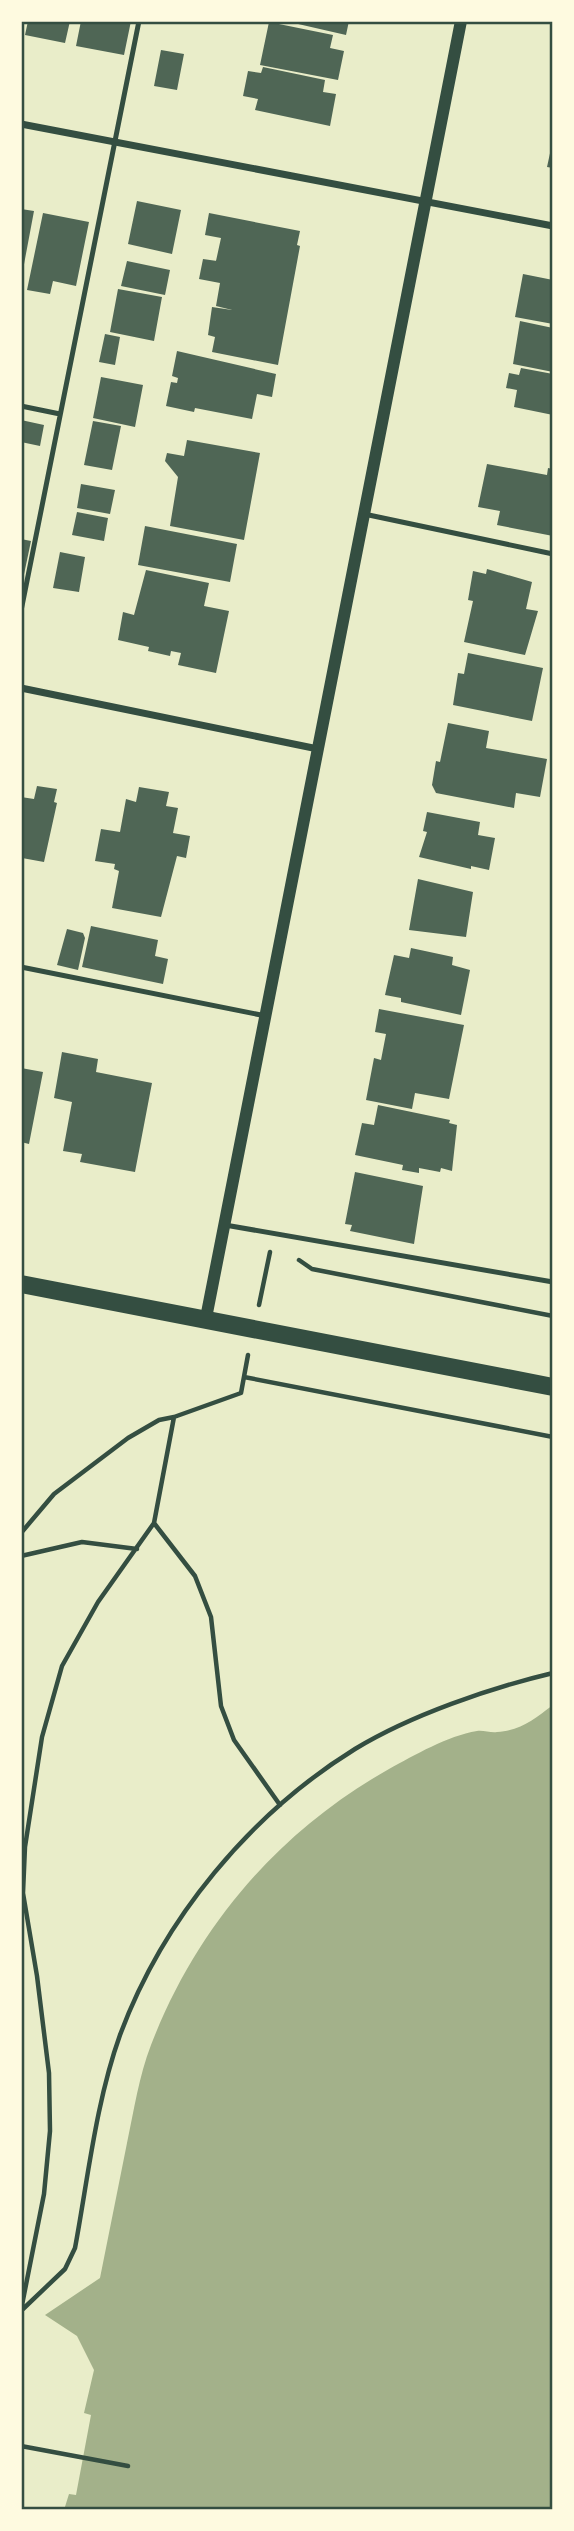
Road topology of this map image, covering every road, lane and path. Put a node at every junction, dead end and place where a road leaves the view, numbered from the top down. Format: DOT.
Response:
graph roads {
  1 [pos="139,21"];
  2 [pos="461,21"];
  3 [pos="21,124"];
  4 [pos="113,142"];
  5 [pos="425,203"];
  6 [pos="553,226"];
  7 [pos="21,406"];
  8 [pos="60,414"];
  9 [pos="364,514"];
  10 [pos="553,554"];
  11 [pos="21,611"];
  12 [pos="21,688"];
  13 [pos="318,749"];
  14 [pos="21,967"];
  15 [pos="266,1016"];
  16 [pos="225,1225"];
  17 [pos="270,1251"];
  18 [pos="277,1254"];
  19 [pos="287,1256"];
  20 [pos="553,1282"];
  21 [pos="21,1284"];
  22 [pos="553,1316"];
  23 [pos="206,1318"];
  24 [pos="244,1377"];
  25 [pos="553,1387"];
  26 [pos="241,1393"];
  27 [pos="174,1417"];
  28 [pos="553,1437"];
  29 [pos="154,1523"];
  30 [pos="21,1533"];
  31 [pos="137,1549"];
  32 [pos="21,1556"];
  33 [pos="553,1673"];
  34 [pos="280,1805"];
  35 [pos="21,2310"];
  36 [pos="21,2446"];
  37 [pos="128,2466"];
  1 -- 4 [label="lane"];
  2 -- 5 [label="street"];
  3 -- 4 [label="street"];
  4 -- 5 [label="street"];
  4 -- 8 [label="lane"];
  5 -- 6 [label="street"];
  5 -- 9 [label="street"];
  7 -- 8 [label="lane"];
  8 -- 11 [label="lane"];
  9 -- 10 [label="lane"];
  9 -- 13 [label="street"];
  12 -- 13 [label="street"];
  13 -- 15 [label="street"];
  14 -- 15 [label="lane"];
  15 -- 16 [label="street"];
  16 -- 20 [label="lane"];
  16 -- 23 [label="street"];
  17 -- 18 [label="path"];
  19 -- 22 [label="path"];
  21 -- 23 [label="main road"];
  23 -- 25 [label="main road"];
  24 -- 28 [label="path"];
  26 -- 27 [label="path"];
  27 -- 29 [label="path"];
  27 -- 30 [label="path"];
  29 -- 31 [label="path"];
  29 -- 34 [label="path"];
  31 -- 32 [label="path"];
  31 -- 35 [label="path"];
  33 -- 34 [label="path"];
  34 -- 35 [label="path"];
  36 -- 37 [label="path"];
}
